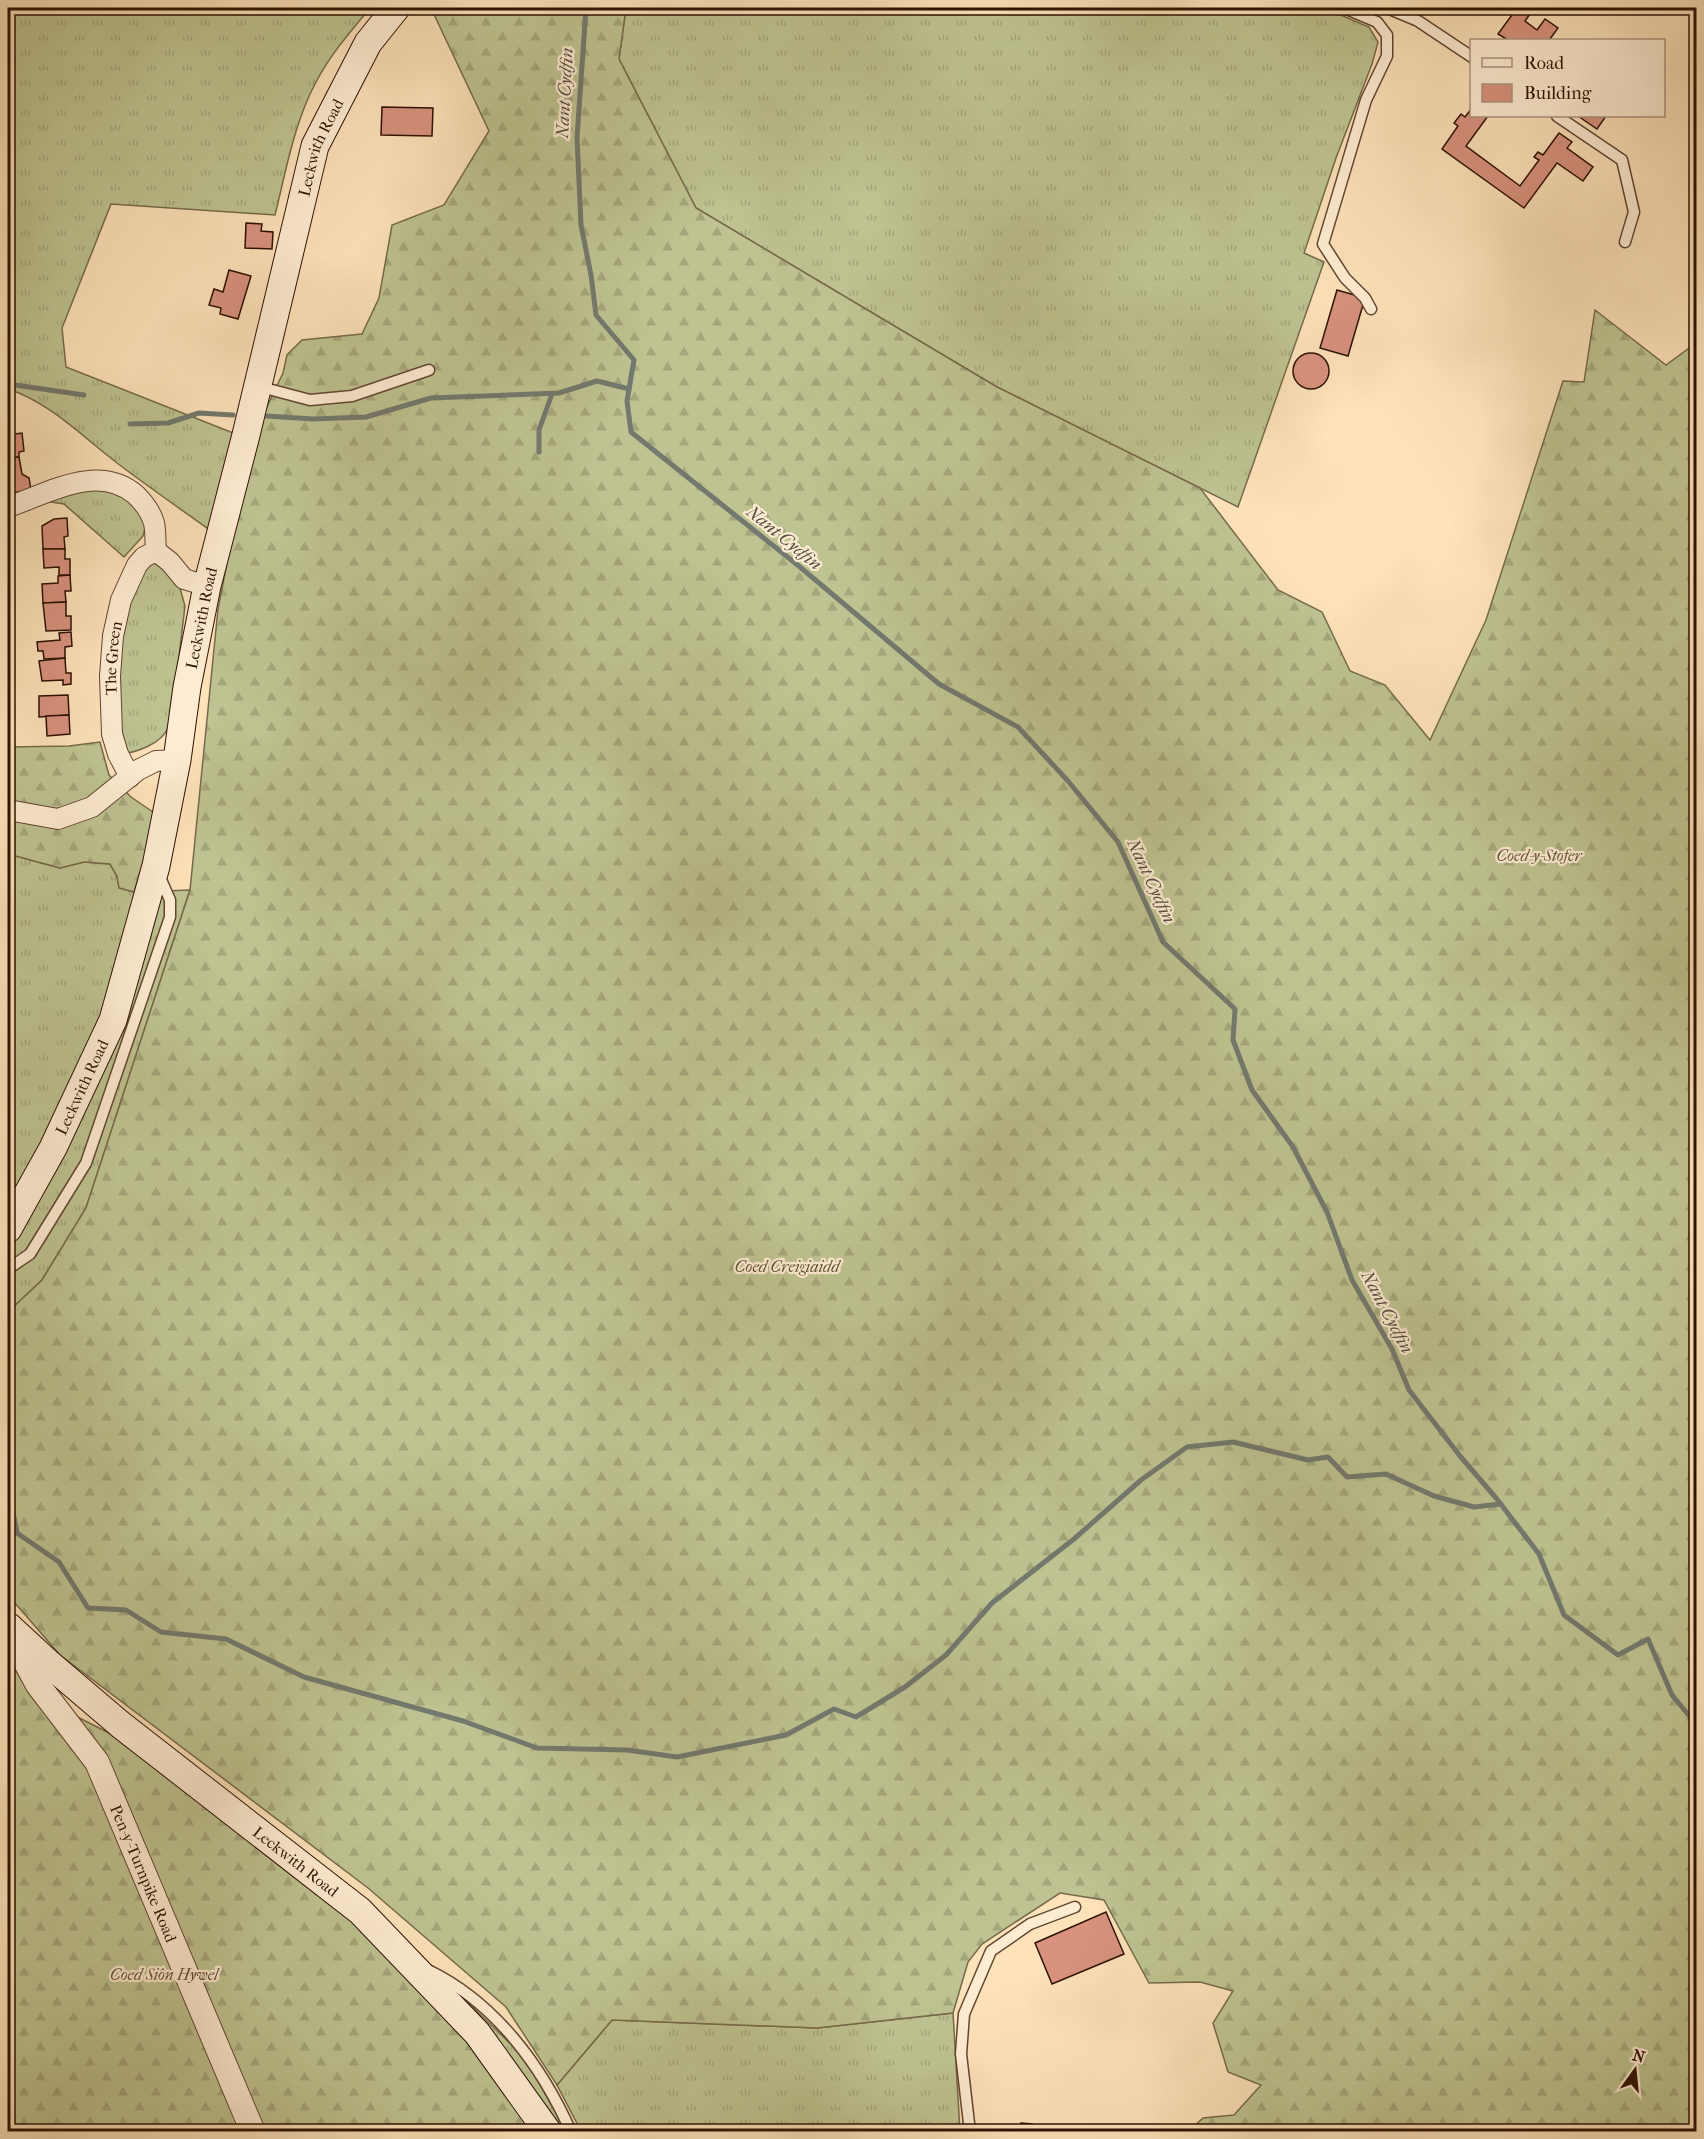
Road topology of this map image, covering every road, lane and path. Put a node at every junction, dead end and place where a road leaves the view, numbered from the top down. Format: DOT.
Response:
graph roads {
  1 [pos="396,8"];
  2 [pos="1344,8"];
  3 [pos="1388,8"];
  4 [pos="1470,56"];
  5 [pos="1558,117"];
  6 [pos="1625,242"];
  7 [pos="1371,309"];
  8 [pos="429,370"];
  9 [pos="257,386"];
  10 [pos="8,507"];
  11 [pos="156,551"];
  12 [pos="207,586"];
  13 [pos="177,760"];
  14 [pos="130,777"];
  15 [pos="8,810"];
  16 [pos="156,866"];
  17 [pos="8,1229"];
  18 [pos="8,1269"];
  19 [pos="8,1627"];
  20 [pos="1075,1907"];
  21 [pos="406,1958"];
  22 [pos="253,2132"];
  23 [pos="548,2132"];
  24 [pos="571,2132"];
  25 [pos="970,2132"];
  1 -- 9 [label="main road, Leckwith Road"];
  2 -- 7 [label="lane"];
  3 -- 4 [label="lane"];
  5 -- 6 [label="lane"];
  8 -- 9 [label="lane"];
  9 -- 12 [label="main road, Leckwith Road"];
  10 -- 11 [label="street"];
  11 -- 12 [label="street"];
  11 -- 14 [label="street, The Green"];
  12 -- 13 [label="main road, Leckwith Road"];
  13 -- 14 [label="street"];
  13 -- 16 [label="main road, Leckwith Road"];
  14 -- 15 [label="street"];
  16 -- 17 [label="main road, Leckwith Road"];
  16 -- 18 [label="lane"];
  19 -- 21 [label="main road, Leckwith Road"];
  19 -- 22 [label="street, Pen-y-Turnpike Road"];
  20 -- 25 [label="lane"];
  21 -- 23 [label="main road, Leckwith Road"];
  21 -- 24 [label="lane"];
}
